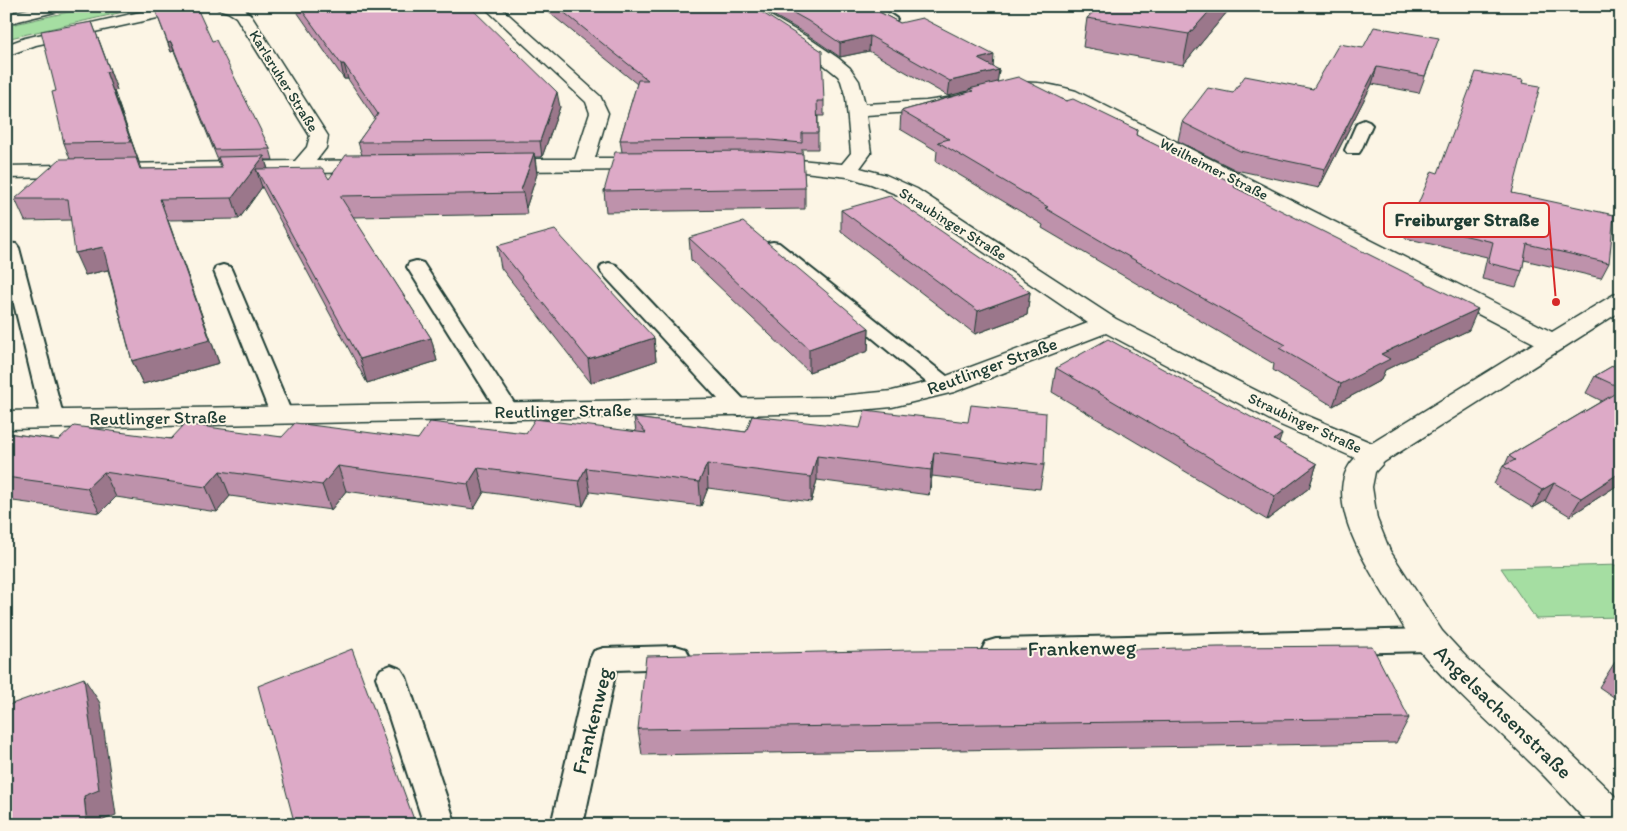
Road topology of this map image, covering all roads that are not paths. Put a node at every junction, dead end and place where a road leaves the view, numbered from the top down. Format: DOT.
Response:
graph roads {
  1 [pos="62,6"];
  2 [pos="189,6"];
  3 [pos="223,6"];
  4 [pos="490,6"];
  5 [pos="742,6"];
  6 [pos="869,6"];
  7 [pos="6,19"];
  8 [pos="891,19"];
  9 [pos="6,50"];
  10 [pos="856,110"];
  11 [pos="1364,125"];
  12 [pos="1353,150"];
  13 [pos="750,163"];
  14 [pos="672,164"];
  15 [pos="583,165"];
  16 [pos="398,166"];
  17 [pos="476,166"];
  18 [pos="300,167"];
  19 [pos="846,171"];
  20 [pos="6,172"];
  21 [pos="773,247"];
  22 [pos="10,248"];
  23 [pos="416,267"];
  24 [pos="609,269"];
  25 [pos="222,270"];
  26 [pos="1621,300"];
  27 [pos="1106,324"];
  28 [pos="1551,342"];
  29 [pos="945,386"];
  30 [pos="739,408"];
  31 [pos="509,412"];
  32 [pos="282,416"];
  33 [pos="53,419"];
  34 [pos="6,420"];
  35 [pos="1374,455"];
  36 [pos="1430,640"];
  37 [pos="972,650"];
  38 [pos="703,656"];
  39 [pos="391,678"];
  40 [pos="440,825"];
  41 [pos="567,825"];
  42 [pos="1618,825"];
  1 -- 7 [label="street"];
  2 -- 9 [label="street"];
  3 -- 18 [label="street, Karlsruher Straße"];
  4 -- 15 [label="street"];
  5 -- 10 [label="street"];
  6 -- 8 [label="lane"];
  10 -- 19 [label="street"];
  10 -- 28 [label="street, Weilheimer Straße"];
  11 -- 12 [label="lane"];
  13 -- 19 [label="street, Straubinger Straße"];
  14 -- 15 [label="street"];
  15 -- 17 [label="street"];
  16 -- 18 [label="street"];
  18 -- 20 [label="street"];
  19 -- 27 [label="street, Straubinger Straße"];
  21 -- 29 [label="lane"];
  22 -- 33 [label="lane"];
  23 -- 31 [label="lane"];
  24 -- 30 [label="lane"];
  25 -- 32 [label="lane"];
  26 -- 28 [label="street"];
  27 -- 29 [label="street, Reutlinger Straße"];
  27 -- 35 [label="street, Straubinger Straße"];
  28 -- 35 [label="street"];
  29 -- 30 [label="street, Reutlinger Straße"];
  30 -- 31 [label="street, Reutlinger Straße"];
  31 -- 32 [label="street, Reutlinger Straße"];
  32 -- 33 [label="street, Reutlinger Straße"];
  33 -- 34 [label="street, Reutlinger Straße"];
  35 -- 36 [label="street, Angelsachsenstraße"];
  36 -- 37 [label="lane, Frankenweg"];
  36 -- 42 [label="street, Angelsachsenstraße"];
  38 -- 41 [label="lane, Frankenweg"];
  39 -- 40 [label="lane"];
}
